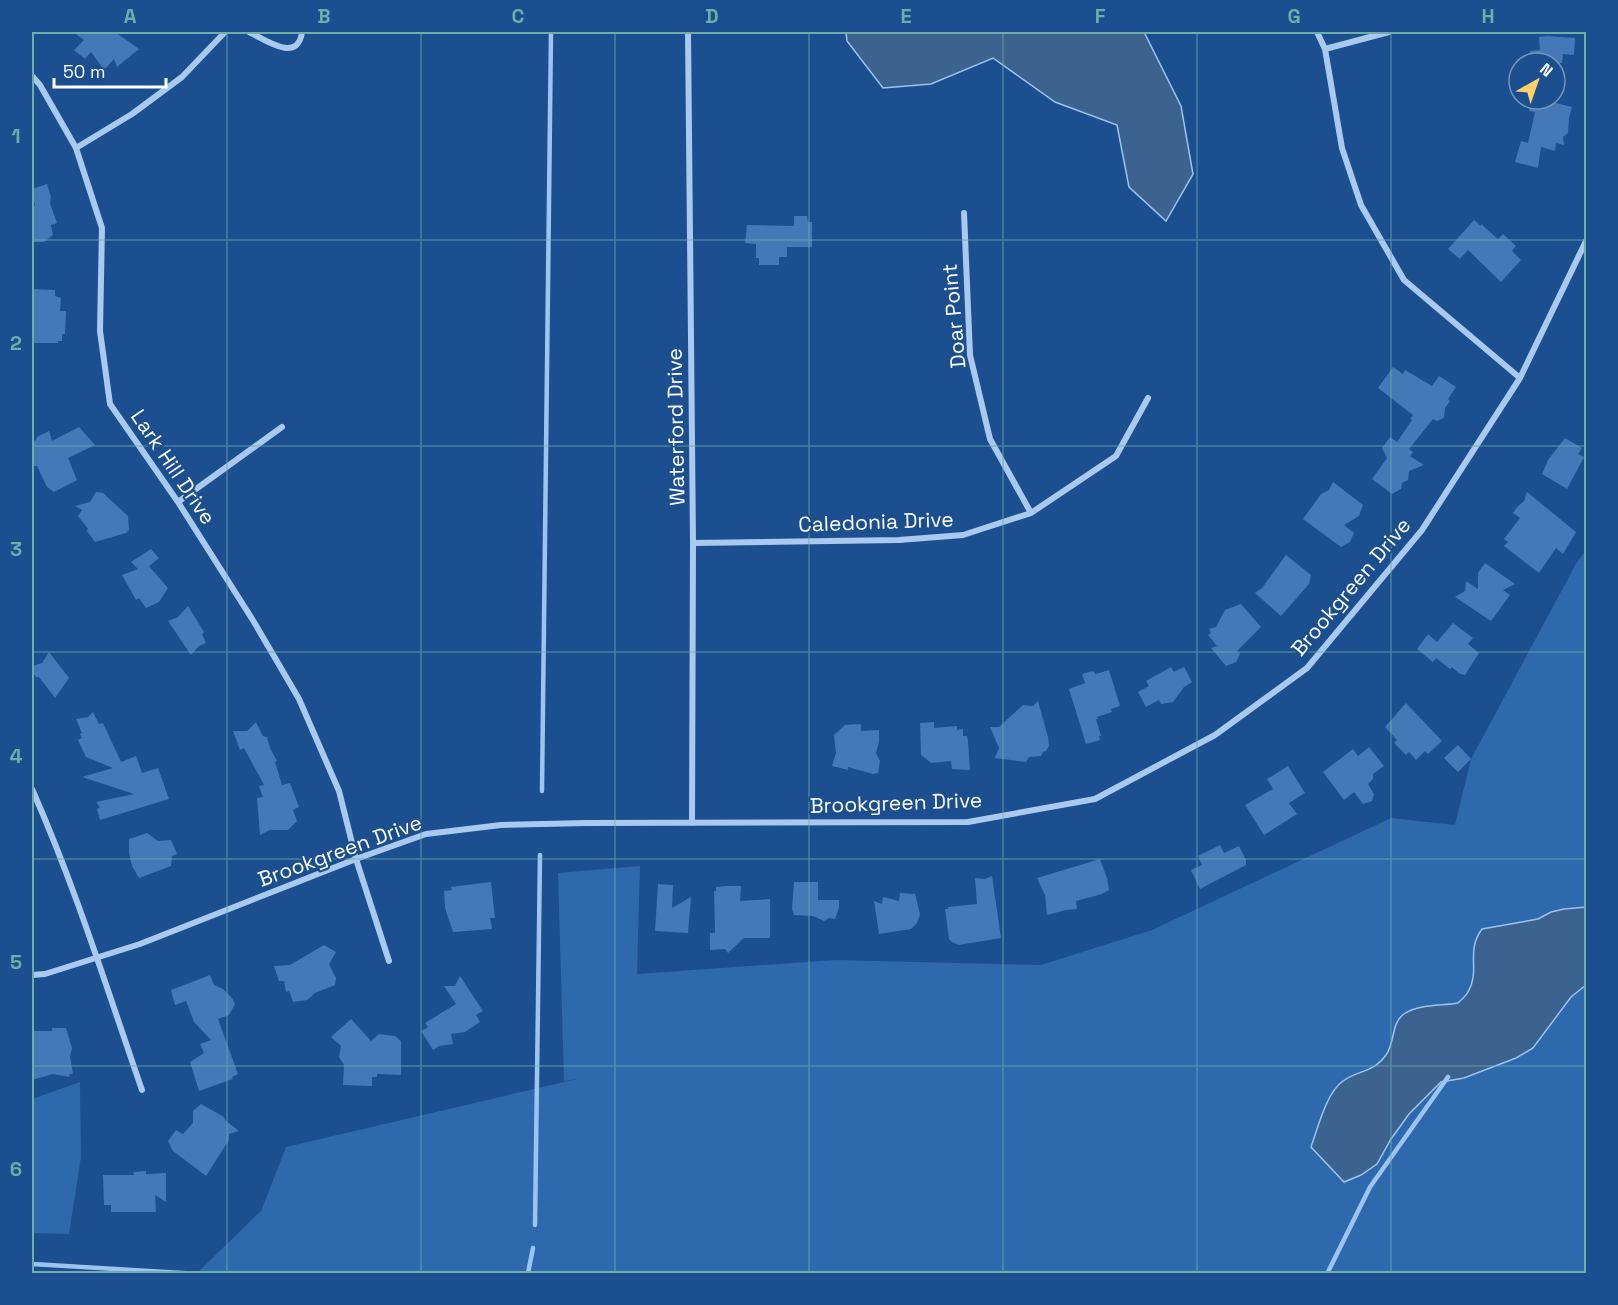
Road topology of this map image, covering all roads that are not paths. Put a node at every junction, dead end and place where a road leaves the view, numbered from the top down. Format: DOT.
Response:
graph roads {
  1 [pos="225,32"];
  2 [pos="249,32"];
  3 [pos="302,32"];
  4 [pos="688,32"];
  5 [pos="1317,32"];
  6 [pos="1389,32"];
  7 [pos="1324,49"];
  8 [pos="32,76"];
  9 [pos="76,148"];
  10 [pos="964,213"];
  11 [pos="1587,241"];
  12 [pos="1520,378"];
  13 [pos="1149,398"];
  14 [pos="282,427"];
  15 [pos="178,502"];
  16 [pos="1031,513"];
  17 [pos="693,543"];
  18 [pos="32,789"];
  19 [pos="692,823"];
  20 [pos="356,859"];
  21 [pos="97,958"];
  22 [pos="389,961"];
  23 [pos="32,975"];
  24 [pos="142,1090"];
  1 -- 9 [label="street"];
  2 -- 3 [label="street"];
  4 -- 17 [label="street, Waterford Drive"];
  5 -- 7 [label="street"];
  6 -- 7 [label="street"];
  7 -- 12 [label="street"];
  8 -- 9 [label="street, Lark Hill Drive"];
  9 -- 15 [label="street, Lark Hill Drive"];
  10 -- 16 [label="street, Doar Point"];
  11 -- 12 [label="street, Brookgreen Drive"];
  12 -- 19 [label="street, Brookgreen Drive"];
  13 -- 16 [label="street, Caledonia Drive"];
  14 -- 15 [label="street"];
  15 -- 20 [label="street, Lark Hill Drive"];
  16 -- 17 [label="street, Caledonia Drive"];
  17 -- 19 [label="street, Waterford Drive"];
  18 -- 21 [label="street"];
  19 -- 20 [label="street, Brookgreen Drive"];
  20 -- 21 [label="street, Brookgreen Drive"];
  20 -- 22 [label="street, Lark Hill Drive"];
  21 -- 23 [label="street, Brookgreen Drive"];
  21 -- 24 [label="street"];
}
